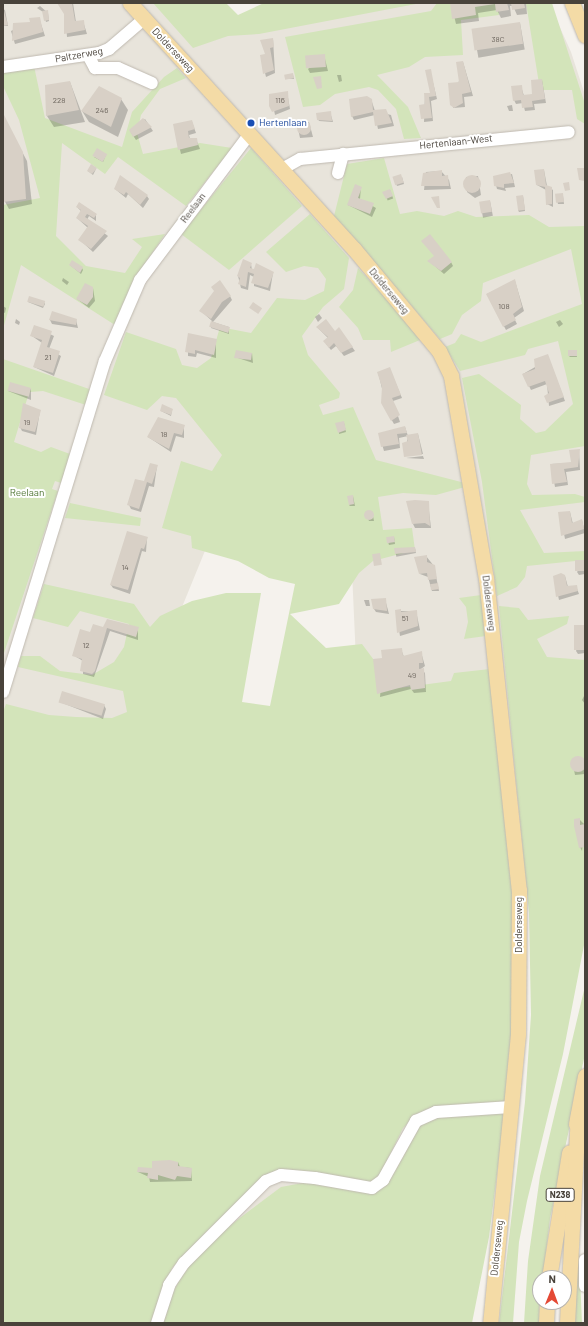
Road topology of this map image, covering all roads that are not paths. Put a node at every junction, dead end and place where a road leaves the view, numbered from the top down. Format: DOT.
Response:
graph roads {
  1 [pos="130,3"];
  2 [pos="572,3"];
  3 [pos="144,18"];
  4 [pos="585,35"];
  5 [pos="88,55"];
  6 [pos="3,67"];
  7 [pos="152,83"];
  8 [pos="569,132"];
  9 [pos="250,135"];
  10 [pos="343,154"];
  11 [pos="282,169"];
  12 [pos="338,173"];
  13 [pos="3,692"];
  14 [pos="585,1076"];
  15 [pos="511,1107"];
  16 [pos="578,1114"];
  17 [pos="585,1260"];
  18 [pos="550,1270"];
  19 [pos="585,1286"];
  20 [pos="547,1310"];
  21 [pos="157,1323"];
  22 [pos="490,1323"];
  23 [pos="546,1323"];
  24 [pos="567,1323"];
  1 -- 3 [label="main road, Dolderseweg"];
  2 -- 4 [label="main road"];
  3 -- 5 [label="street, Paltzerweg"];
  3 -- 9 [label="main road, Dolderseweg"];
  5 -- 6 [label="street, Paltzerweg"];
  5 -- 7 [label="street"];
  8 -- 10 [label="street, Hertenlaan-West"];
  9 -- 11 [label="main road, Dolderseweg"];
  9 -- 13 [label="street, Reelaan"];
  10 -- 11 [label="street, Hertenlaan-West"];
  10 -- 12 [label="street"];
  11 -- 15 [label="main road, Dolderseweg"];
  14 -- 16 [label="main road, N238"];
  15 -- 21 [label="street"];
  15 -- 22 [label="main road, Dolderseweg"];
  16 -- 18 [label="main road, N238"];
  16 -- 24 [label="main road, N238"];
  17 -- 19 [label="street"];
  20 -- 23 [label="main road"];
}
